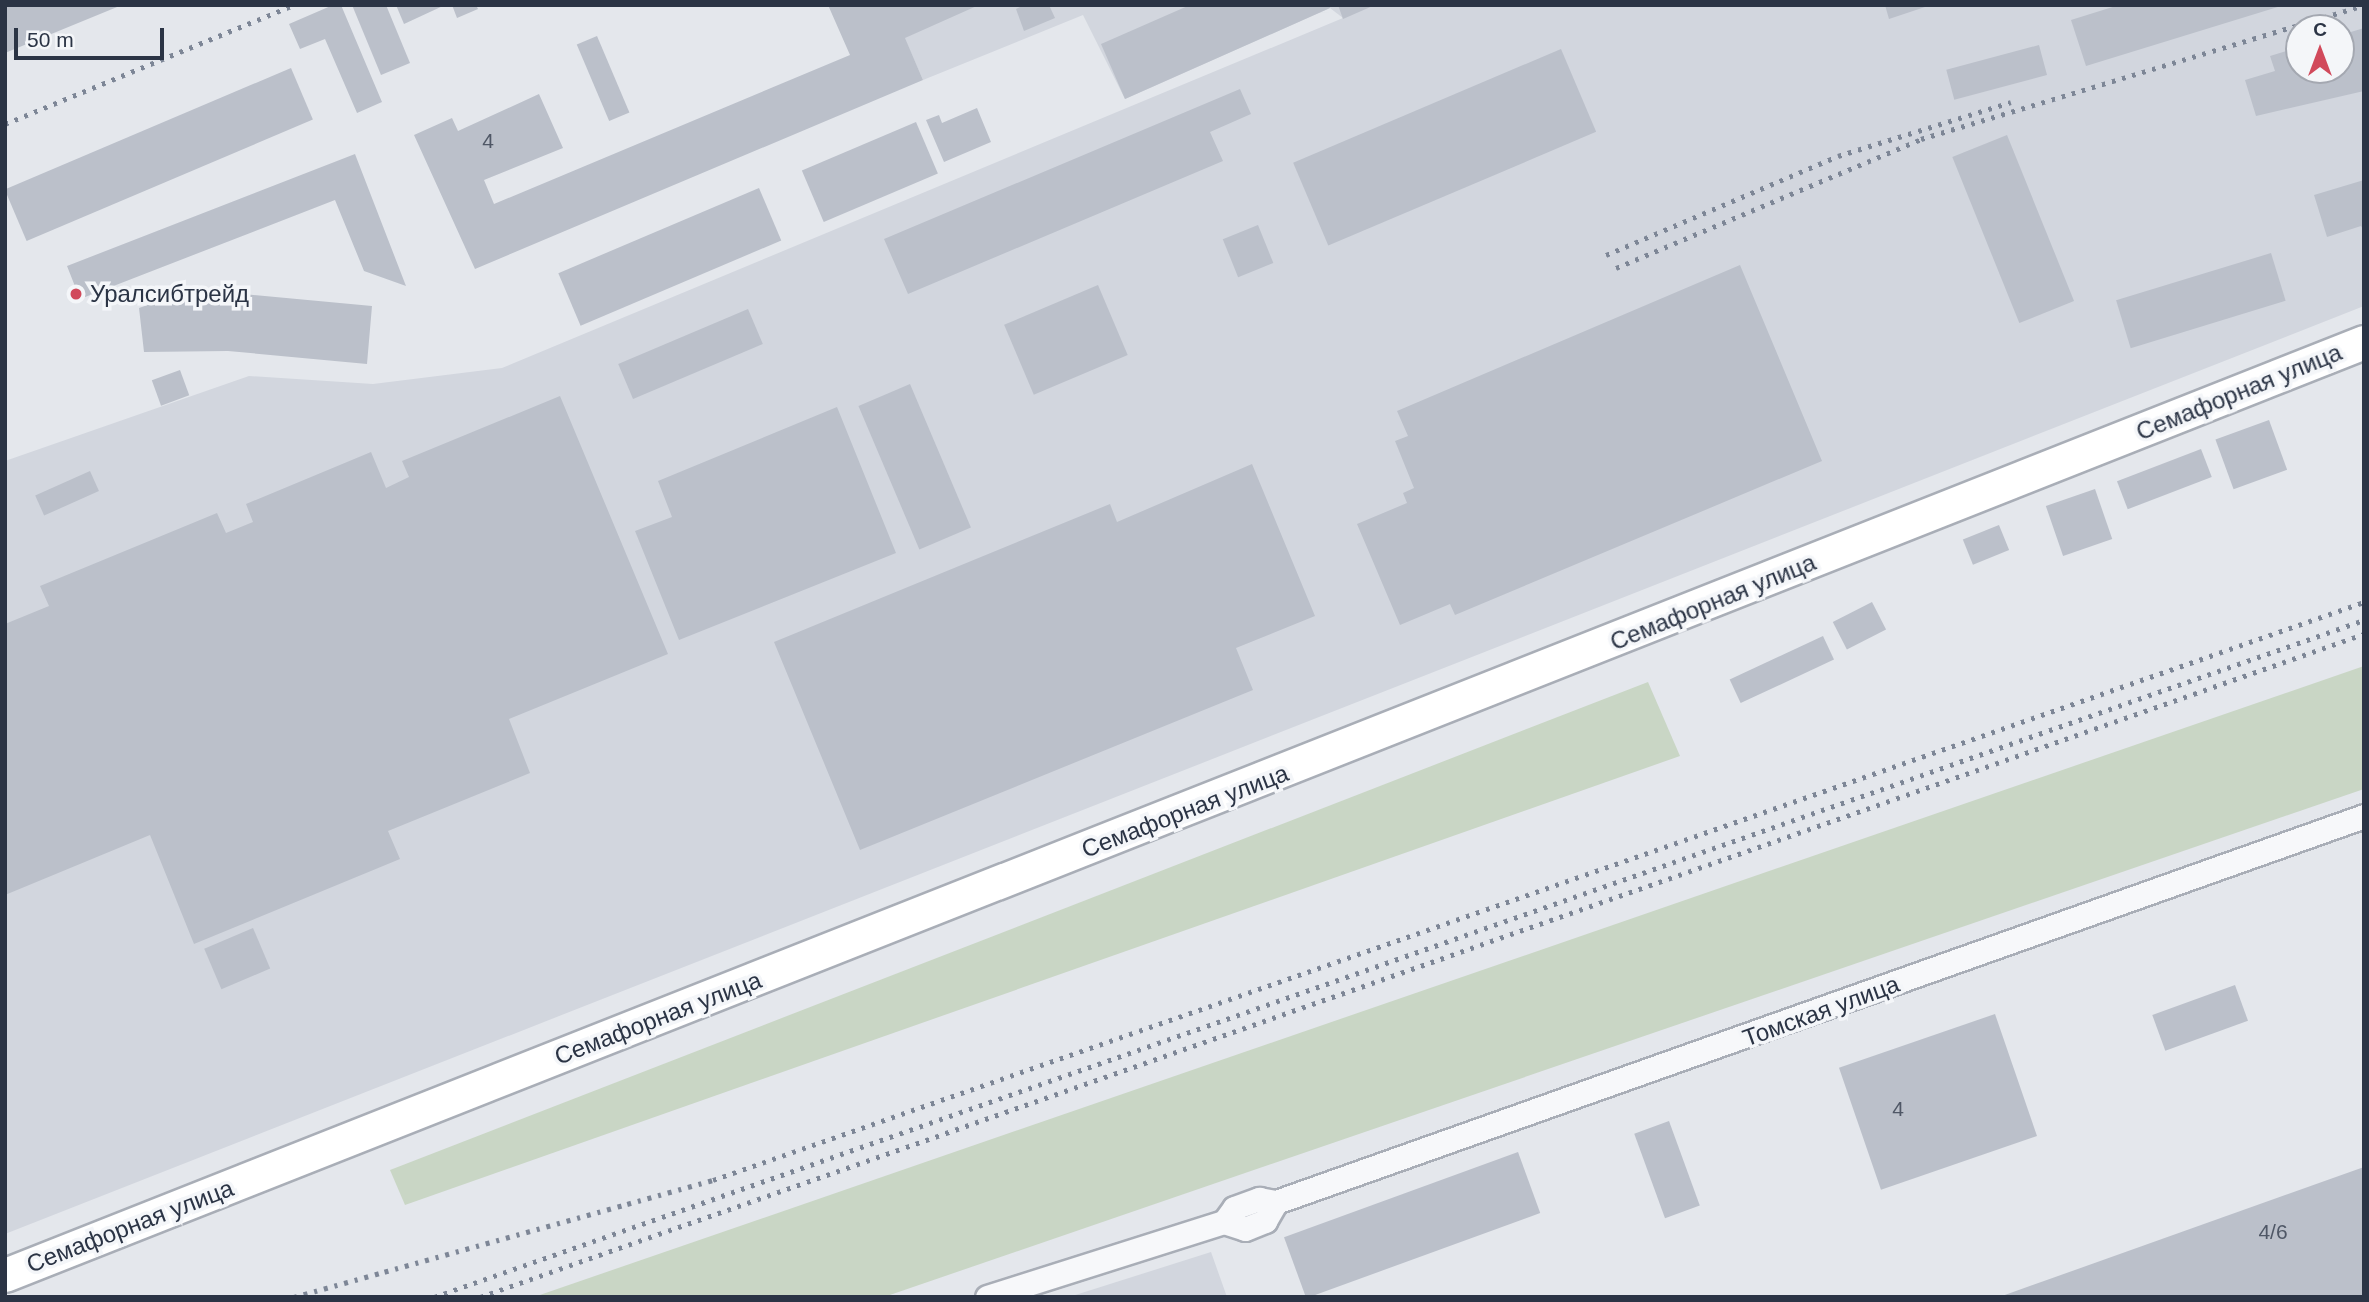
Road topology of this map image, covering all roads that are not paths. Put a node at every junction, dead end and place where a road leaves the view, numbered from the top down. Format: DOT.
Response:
graph roads {
  1 [pos="2364,342"];
  2 [pos="2364,816"];
  3 [pos="5,1275"];
  4 [pos="988,1297"];
  1 -- 3 [label="highway, Семафорная улица"];
  2 -- 4 [label="street, Томская улица"];
}
